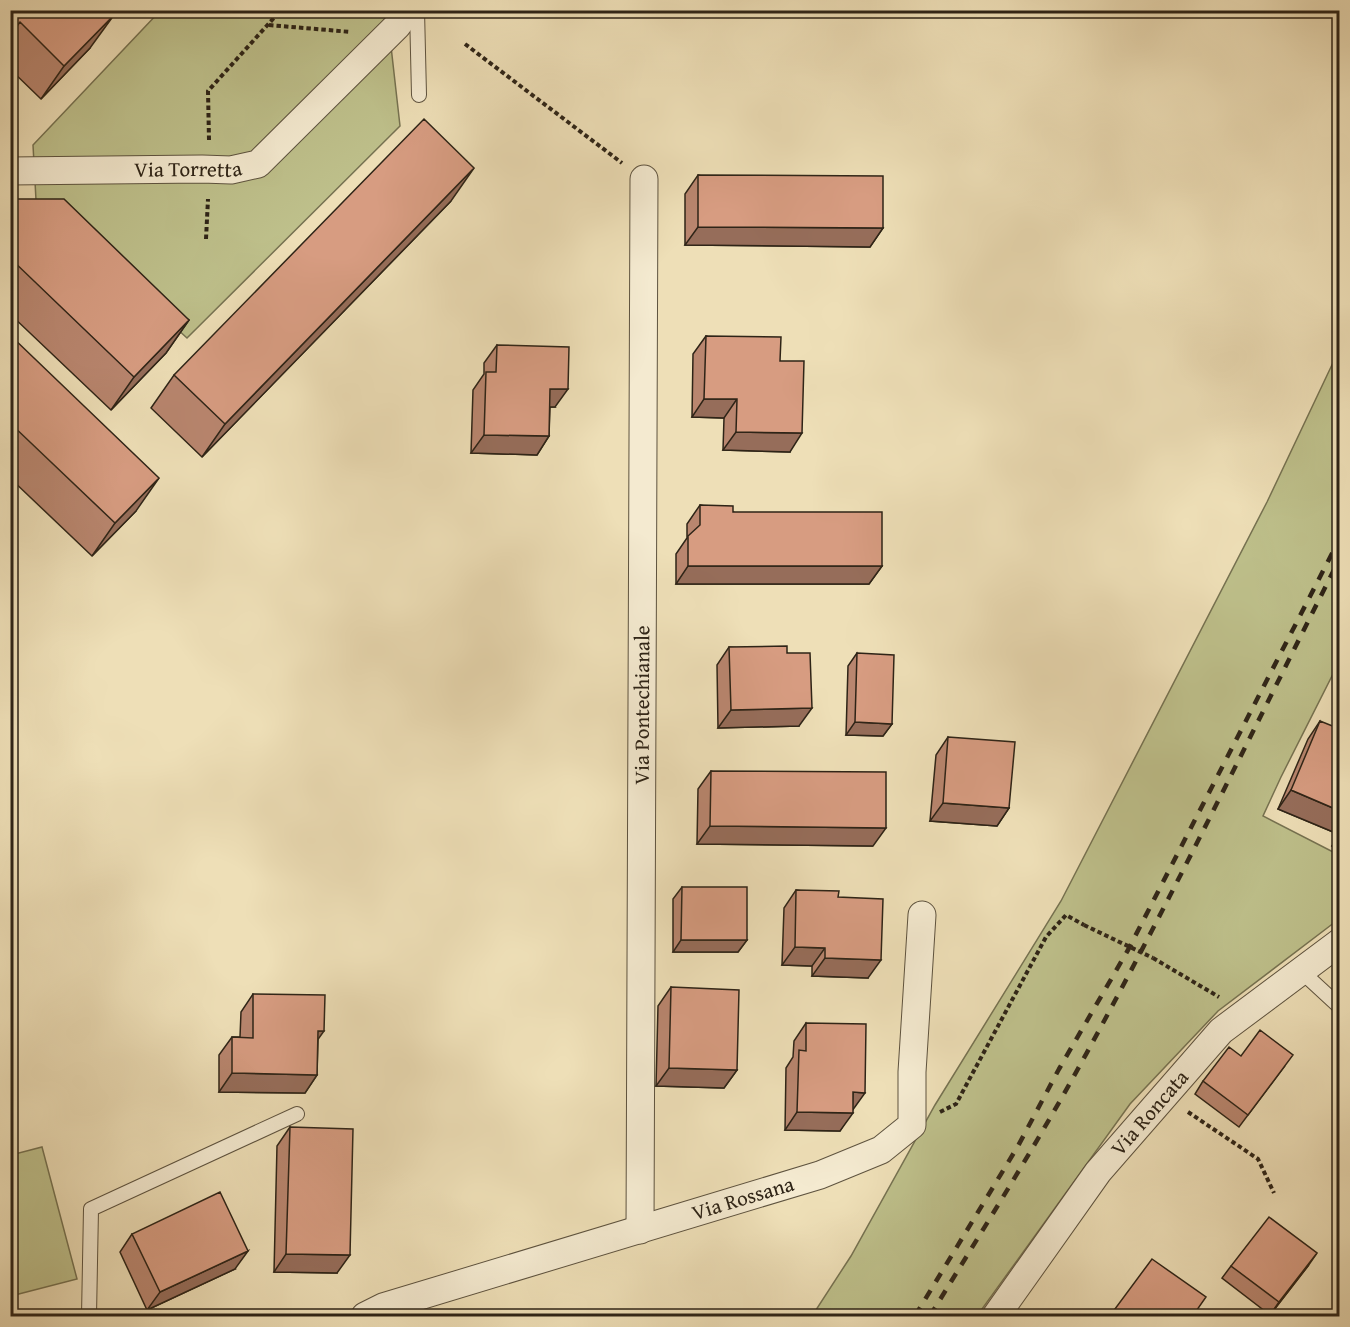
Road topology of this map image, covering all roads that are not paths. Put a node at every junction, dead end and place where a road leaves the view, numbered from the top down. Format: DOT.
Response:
graph roads {
  1 [pos="409,10"];
  2 [pos="417,10"];
  3 [pos="419,95"];
  4 [pos="10,171"];
  5 [pos="644,179"];
  6 [pos="922,915"];
  7 [pos="1340,942"];
  8 [pos="1301,971"];
  9 [pos="1340,1006"];
  10 [pos="297,1114"];
  11 [pos="640,1230"];
  12 [pos="1001,1315"];
  13 [pos="89,1317"];
  14 [pos="365,1317"];
  1 -- 4 [label="street, Via Torretta"];
  2 -- 3 [label="lane"];
  5 -- 11 [label="street, Via Pontechianale"];
  6 -- 11 [label="street, Via Rossana"];
  7 -- 8 [label="street, Via Roncata"];
  8 -- 9 [label="lane"];
  8 -- 12 [label="street, Via Roncata"];
  10 -- 13 [label="lane"];
  11 -- 14 [label="street, Via Rossana"];
}
